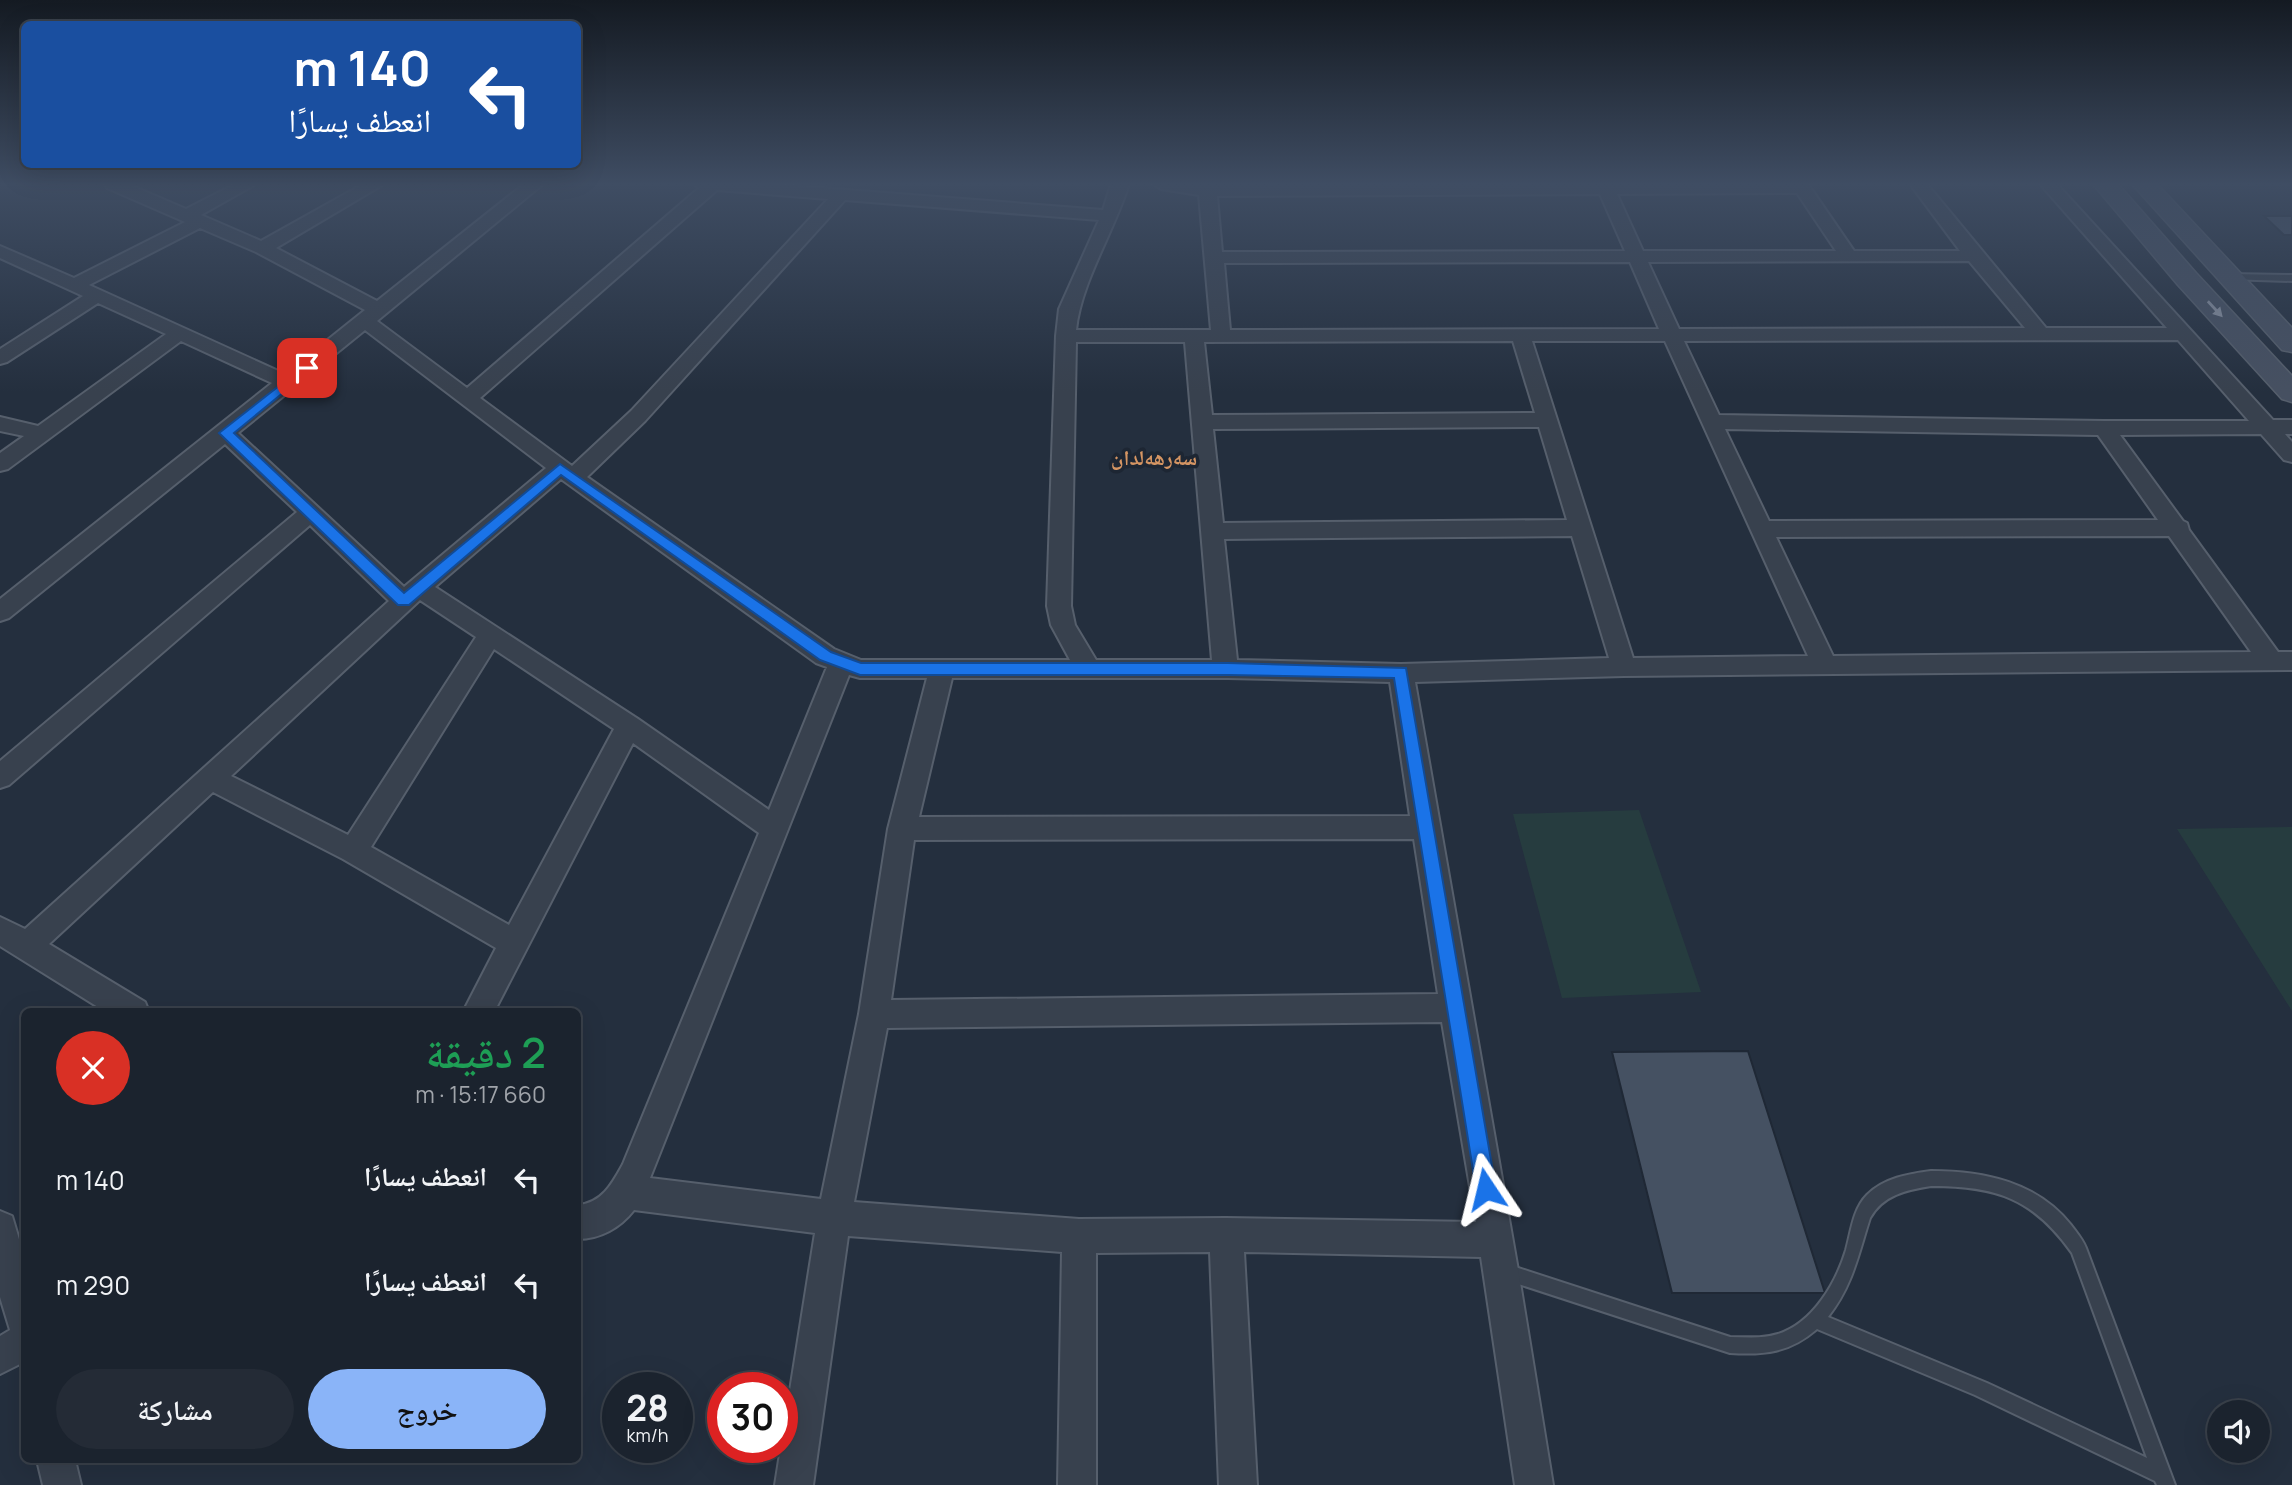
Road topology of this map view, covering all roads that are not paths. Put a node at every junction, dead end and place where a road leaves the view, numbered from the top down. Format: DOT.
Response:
graph roads {
  1 [pos="131,253"];
  2 [pos="270,253"];
  3 [pos="450,253"];
  4 [pos="634,253"];
  5 [pos="787,253"];
  6 [pos="1094,253"];
  7 [pos="1213,253"];
  8 [pos="1636,253"];
  9 [pos="1972,253"];
  10 [pos="2110,253"];
  11 [pos="2165,253"];
  12 [pos="2207,253"];
  13 [pos="1848,255"];
  14 [pos="1974,256"];
  15 [pos="5,258"];
  16 [pos="1213,258"];
  17 [pos="1638,258"];
  18 [pos="2229,277"];
  19 [pos="2292,278"];
  20 [pos="2187,279"];
  21 [pos="75,285"];
  22 [pos="98,295"];
  23 [pos="373,316"];
  24 [pos="2039,333"];
  25 [pos="180,334"];
  26 [pos="2183,334"];
  27 [pos="1221,335"];
  28 [pos="1066,336"];
  29 [pos="1194,336"];
  30 [pos="1521,336"];
  31 [pos="1673,337"];
  32 [pos="2292,344"];
  33 [pos="0,358"];
  34 [pos="288,383"];
  35 [pos="2292,393"];
  36 [pos="468,398"];
  37 [pos="1547,420"];
  38 [pos="1202,422"];
  39 [pos="1711,422"];
  40 [pos="0,424"];
  41 [pos="2268,426"];
  42 [pos="2292,427"];
  43 [pos="2104,428"];
  44 [pos="226,433"];
  45 [pos="41,435"];
  46 [pos="2292,455"];
  47 [pos="0,464"];
  48 [pos="568,472"];
  49 [pos="309,514"];
  50 [pos="1581,528"];
  51 [pos="2179,528"];
  52 [pos="1761,529"];
  53 [pos="1212,531"];
  54 [pos="411,595"];
  55 [pos="0,612"];
  56 [pos="491,634"];
  57 [pos="2282,661"];
  58 [pos="841,664"];
  59 [pos="1825,666"];
  60 [pos="1624,667"];
  61 [pos="1225,669"];
  62 [pos="1089,670"];
  63 [pos="941,671"];
  64 [pos="1401,673"];
  65 [pos="629,726"];
  66 [pos="0,777"];
  67 [pos="211,778"];
  68 [pos="1427,827"];
  69 [pos="775,829"];
  70 [pos="902,829"];
  71 [pos="353,852"];
  72 [pos="0,930"];
  73 [pos="514,943"];
  74 [pos="27,946"];
  75 [pos="128,1008"];
  76 [pos="480,1008"];
  77 [pos="1454,1008"];
  78 [pos="874,1014"];
  79 [pos="626,1192"];
  80 [pos="834,1218"];
  81 [pos="581,1222"];
  82 [pos="0,1228"];
  83 [pos="1226,1235"];
  84 [pos="1079,1236"];
  85 [pos="1498,1255"];
  86 [pos="21,1310"];
  87 [pos="1815,1320"];
  88 [pos="21,1344"];
  89 [pos="0,1356"];
  90 [pos="57,1463"];
  91 [pos="2164,1480"];
  92 [pos="62,1485"];
  93 [pos="794,1485"];
  94 [pos="1077,1485"];
  95 [pos="1238,1485"];
  96 [pos="1534,1485"];
  1 -- 21 [label="street"];
  2 -- 23 [label="street"];
  3 -- 23 [label="street"];
  4 -- 36 [label="street"];
  5 -- 48 [label="street"];
  6 -- 28 [label="street"];
  7 -- 16 [label="street"];
  8 -- 17 [label="street"];
  9 -- 14 [label="street"];
  10 -- 26 [label="street"];
  11 -- 20 [label="main road"];
  12 -- 18 [label="main road"];
  13 -- 14 [label="street"];
  13 -- 17 [label="street"];
  14 -- 24 [label="street"];
  15 -- 21 [label="street"];
  16 -- 17 [label="street"];
  16 -- 27 [label="street"];
  17 -- 31 [label="street"];
  18 -- 19 [label="lane"];
  18 -- 20 [label="main road"];
  18 -- 32 [label="main road"];
  20 -- 35 [label="main road, one-way"];
  21 -- 22 [label="street"];
  22 -- 25 [label="street"];
  22 -- 33 [label="street"];
  23 -- 34 [label="street"];
  23 -- 36 [label="street"];
  24 -- 26 [label="street"];
  24 -- 31 [label="street"];
  25 -- 34 [label="street"];
  25 -- 45 [label="street"];
  26 -- 41 [label="street"];
  27 -- 29 [label="street"];
  27 -- 30 [label="street"];
  28 -- 29 [label="street"];
  28 -- 62 [label="street"];
  29 -- 38 [label="street"];
  30 -- 31 [label="street"];
  30 -- 37 [label="street"];
  31 -- 39 [label="street"];
  34 -- 44 [label="street"];
  36 -- 48 [label="street"];
  37 -- 38 [label="street"];
  37 -- 50 [label="street"];
  38 -- 53 [label="street"];
  39 -- 43 [label="street"];
  39 -- 52 [label="street"];
  40 -- 45 [label="street"];
  41 -- 42 [label="street"];
  41 -- 43 [label="street"];
  41 -- 46 [label="street"];
  43 -- 51 [label="street"];
  44 -- 49 [label="street"];
  44 -- 55 [label="street"];
  45 -- 47 [label="street"];
  48 -- 54 [label="street"];
  48 -- 58 [label="street"];
  49 -- 54 [label="street"];
  49 -- 66 [label="street"];
  50 -- 53 [label="street"];
  50 -- 60 [label="street"];
  51 -- 52 [label="street"];
  51 -- 57 [label="street"];
  52 -- 59 [label="street"];
  53 -- 61 [label="street"];
  54 -- 56 [label="street"];
  54 -- 67 [label="street"];
  56 -- 65 [label="street"];
  56 -- 71 [label="street"];
  57 -- 59 [label="street"];
  58 -- 63 [label="street"];
  58 -- 69 [label="street"];
  59 -- 60 [label="street"];
  60 -- 64 [label="street"];
  61 -- 62 [label="street"];
  61 -- 64 [label="street"];
  62 -- 63 [label="street"];
  63 -- 70 [label="street"];
  64 -- 68 [label="street"];
  65 -- 69 [label="street"];
  65 -- 73 [label="street"];
  67 -- 71 [label="street"];
  67 -- 74 [label="street"];
  68 -- 70 [label="street"];
  68 -- 77 [label="street"];
  69 -- 79 [label="street"];
  70 -- 78 [label="street"];
  71 -- 73 [label="street"];
  72 -- 74 [label="street"];
  73 -- 76 [label="street"];
  74 -- 75 [label="street"];
  77 -- 78 [label="street"];
  77 -- 85 [label="street"];
  78 -- 80 [label="street"];
  79 -- 80 [label="street"];
  79 -- 81 [label="street"];
  80 -- 84 [label="street"];
  80 -- 93 [label="street"];
  82 -- 86 [label="street"];
  83 -- 84 [label="street"];
  83 -- 85 [label="street"];
  83 -- 95 [label="street"];
  84 -- 94 [label="street"];
  85 -- 87 [label="lane"];
  85 -- 96 [label="street"];
  87 -- 91 [label="lane"];
  87 -- 91 [label="lane"];
  88 -- 89 [label="street"];
  90 -- 92 [label="street"];
}
